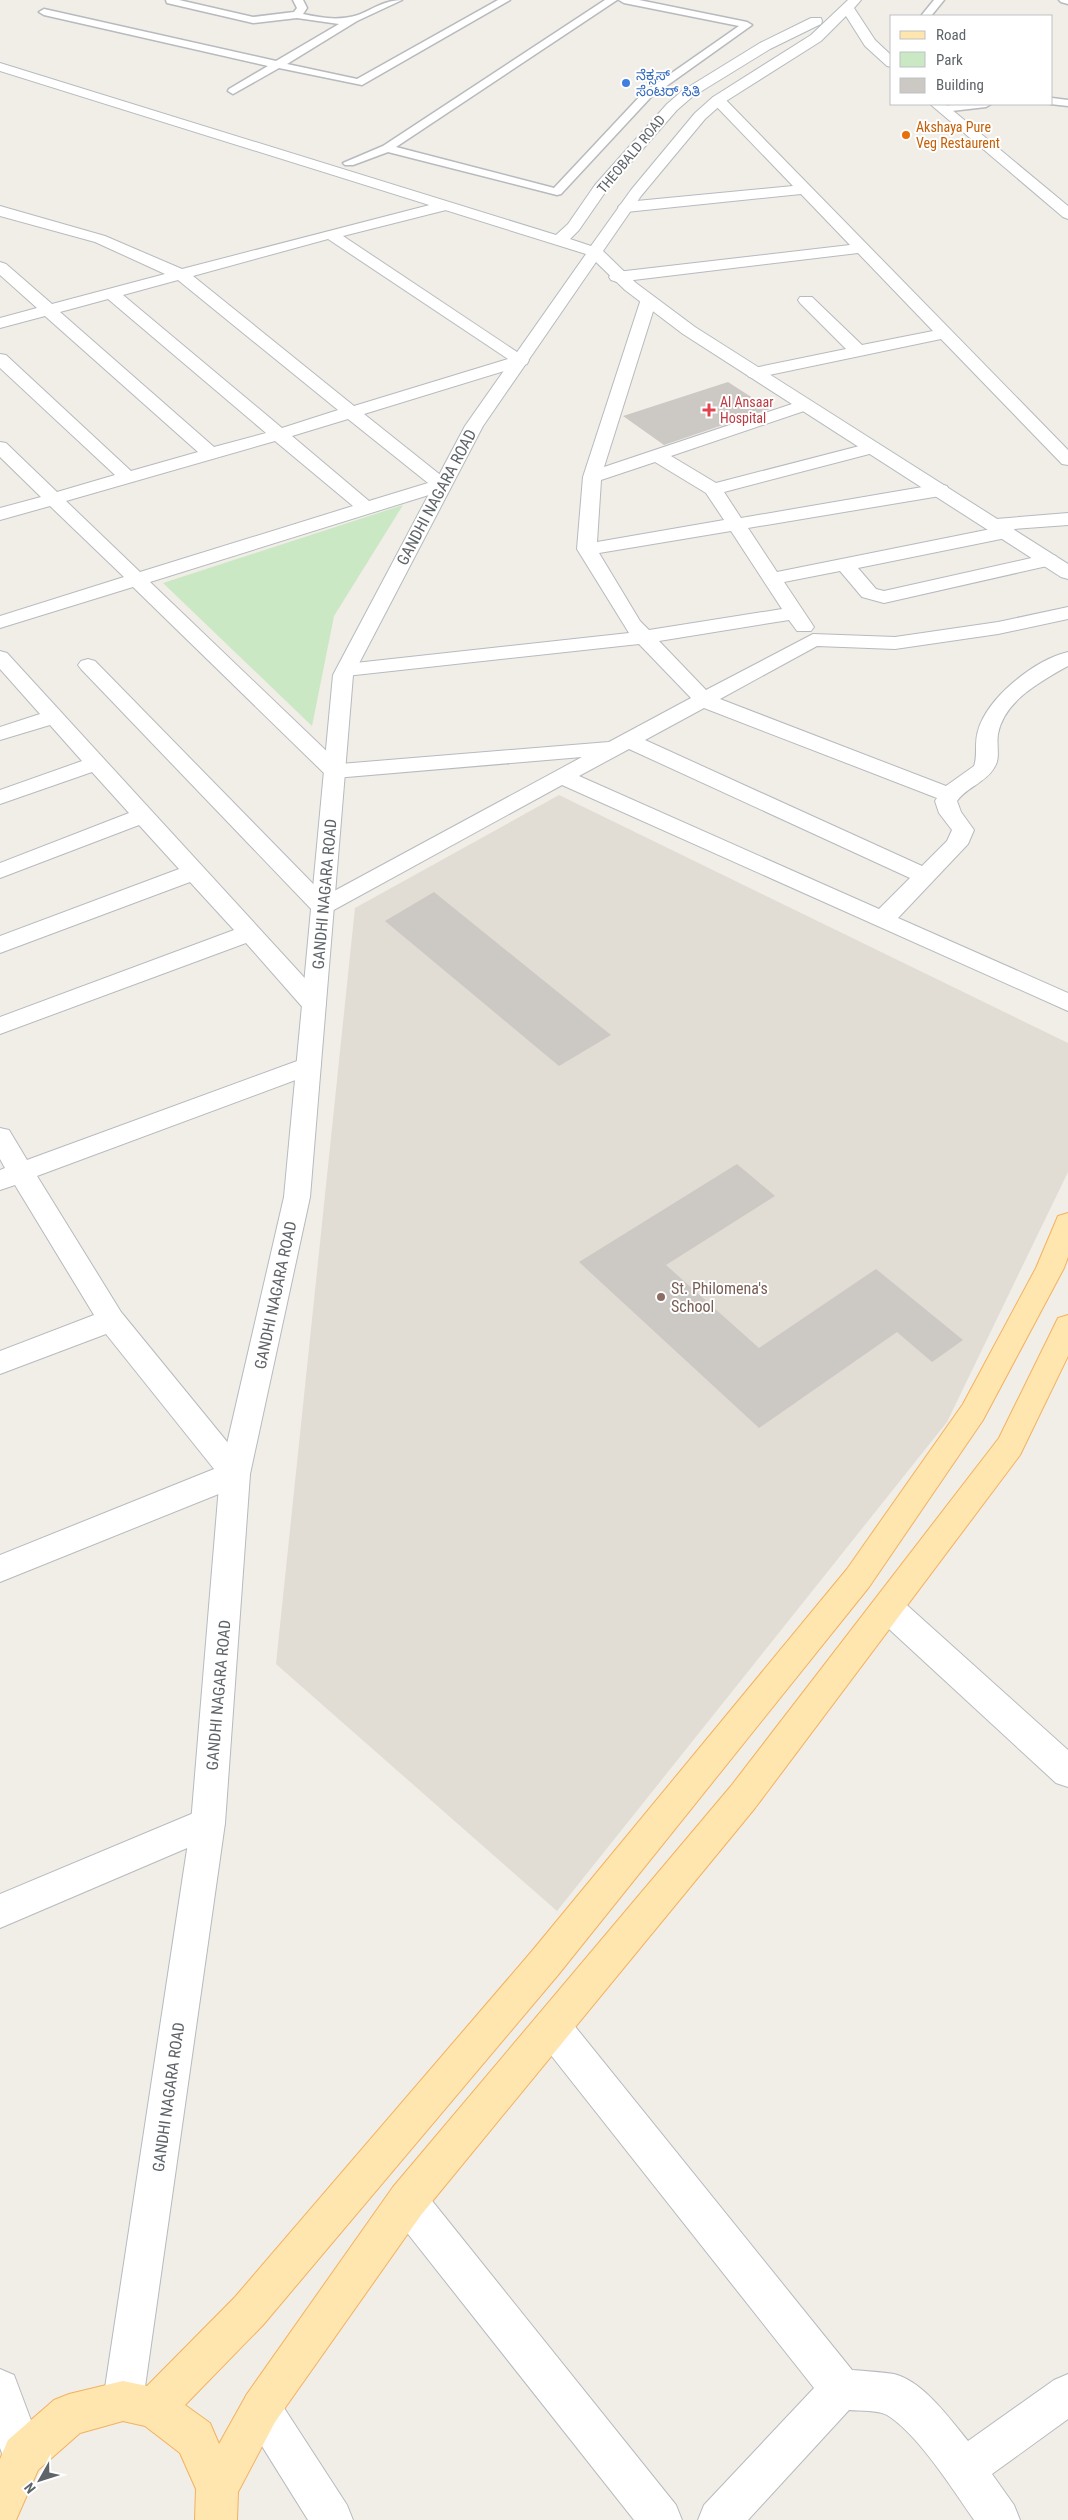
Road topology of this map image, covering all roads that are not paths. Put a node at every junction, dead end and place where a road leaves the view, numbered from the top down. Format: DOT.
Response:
graph roads {
  1 [pos="298,0"];
  2 [pos="397,0"];
  3 [pos="505,0"];
  4 [pos="612,0"];
  5 [pos="624,0"];
  6 [pos="939,0"];
  7 [pos="1064,0"];
  8 [pos="170,1"];
  9 [pos="1068,2"];
  10 [pos="851,4"];
  11 [pos="44,12"];
  12 [pos="297,15"];
  13 [pos="927,15"];
  14 [pos="352,21"];
  15 [pos="0,53"];
  16 [pos="890,61"];
  17 [pos="278,65"];
  18 [pos="0,67"];
  19 [pos="233,91"];
  20 [pos="718,100"];
  21 [pos="659,101"];
  22 [pos="1053,101"];
  23 [pos="1068,103"];
  24 [pos="963,105"];
  25 [pos="940,106"];
  26 [pos="387,148"];
  27 [pos="349,163"];
  28 [pos="804,189"];
  29 [pos="463,196"];
  30 [pos="1062,203"];
  31 [pos="445,206"];
  32 [pos="626,207"];
  33 [pos="0,211"];
  34 [pos="1068,214"];
  35 [pos="555,221"];
  36 [pos="574,227"];
  37 [pos="330,234"];
  38 [pos="558,242"];
  39 [pos="600,244"];
  40 [pos="862,248"];
  41 [pos="0,267"];
  42 [pos="182,275"];
  43 [pos="617,277"];
  44 [pos="111,293"];
  45 [pos="806,300"];
  46 [pos="648,302"];
  47 [pos="48,310"];
  48 [pos="0,323"];
  49 [pos="945,333"];
  50 [pos="858,351"];
  51 [pos="0,359"];
  52 [pos="521,360"];
  53 [pos="755,373"];
  54 [pos="804,405"];
  55 [pos="351,412"];
  56 [pos="280,434"];
  57 [pos="0,447"];
  58 [pos="871,448"];
  59 [pos="210,453"];
  60 [pos="657,455"];
  61 [pos="1068,460"];
  62 [pos="127,477"];
  63 [pos="592,477"];
  64 [pos="441,485"];
  65 [pos="713,490"];
  66 [pos="940,490"];
  67 [pos="53,498"];
  68 [pos="367,509"];
  69 [pos="0,514"];
  70 [pos="1068,520"];
  71 [pos="736,524"];
  72 [pos="1001,528"];
  73 [pos="587,549"];
  74 [pos="1049,560"];
  75 [pos="845,565"];
  76 [pos="1068,573"];
  77 [pos="137,580"];
  78 [pos="772,580"];
  79 [pos="795,613"];
  80 [pos="1068,613"];
  81 [pos="0,622"];
  82 [pos="644,637"];
  83 [pos="813,640"];
  84 [pos="1068,658"];
  85 [pos="88,665"];
  86 [pos="4,667"];
  87 [pos="346,670"];
  88 [pos="704,701"];
  89 [pos="54,717"];
  90 [pos="0,734"];
  91 [pos="624,744"];
  92 [pos="96,763"];
  93 [pos="335,771"];
  94 [pos="562,777"];
  95 [pos="948,795"];
  96 [pos="0,797"];
  97 [pos="144,816"];
  98 [pos="0,871"];
  99 [pos="194,872"];
  100 [pos="925,876"];
  101 [pos="322,907"];
  102 [pos="882,920"];
  103 [pos="250,933"];
  104 [pos="0,945"];
  105 [pos="1068,1003"];
  106 [pos="314,1004"];
  107 [pos="0,1026"];
  108 [pos="308,1066"];
  109 [pos="0,1138"];
  110 [pos="11,1176"];
  111 [pos="1068,1223"];
  112 [pos="111,1320"];
  113 [pos="1068,1326"];
  114 [pos="0,1363"];
  115 [pos="235,1474"];
  116 [pos="0,1569"];
  117 [pos="888,1608"];
  118 [pos="1068,1772"];
  119 [pos="208,1823"];
  120 [pos="0,1911"];
  121 [pos="552,2027"];
  122 [pos="407,2201"];
  123 [pos="0,2389"];
  124 [pos="841,2389"];
  125 [pos="1068,2394"];
  126 [pos="139,2405"];
  127 [pos="261,2408"];
  128 [pos="23,2455"];
  129 [pos="964,2469"];
  130 [pos="216,2504"];
  131 [pos="0,2507"];
  132 [pos="332,2520"];
  133 [pos="661,2520"];
  134 [pos="719,2520"];
  135 [pos="999,2520"];
  1 -- 12 [label="lane"];
  2 -- 14 [label="lane"];
  3 -- 17 [label="lane"];
  4 -- 26 [label="lane"];
  5 -- 21 [label="lane"];
  6 -- 13 [label="lane"];
  7 -- 9 [label="lane"];
  8 -- 12 [label="lane"];
  10 -- 16 [label="street"];
  10 -- 20 [label="street, THEOBALD ROAD"];
  10 -- 21 [label="street, THEOBALD ROAD"];
  11 -- 17 [label="lane"];
  12 -- 14 [label="lane"];
  14 -- 17 [label="lane"];
  15 -- 27 [label="street"];
  17 -- 19 [label="lane"];
  18 -- 31 [label="street"];
  20 -- 28 [label="street"];
  20 -- 32 [label="street, THEOBALD ROAD"];
  21 -- 26 [label="lane"];
  21 -- 36 [label="street, THEOBALD ROAD"];
  22 -- 23 [label="lane"];
  24 -- 25 [label="lane"];
  25 -- 30 [label="street"];
  26 -- 27 [label="lane"];
  27 -- 29 [label="street"];
  28 -- 32 [label="street"];
  28 -- 40 [label="street"];
  30 -- 34 [label="street"];
  31 -- 37 [label="street"];
  31 -- 38 [label="street"];
  32 -- 39 [label="street, THEOBALD ROAD"];
  33 -- 42 [label="street"];
  35 -- 36 [label="street"];
  36 -- 38 [label="street, THEOBALD ROAD"];
  36 -- 39 [label="street"];
  37 -- 42 [label="street"];
  37 -- 52 [label="street"];
  38 -- 39 [label="street"];
  39 -- 43 [label="street"];
  39 -- 52 [label="street, GANDHI NAGARA ROAD"];
  40 -- 43 [label="street"];
  40 -- 49 [label="street"];
  41 -- 47 [label="street"];
  42 -- 44 [label="street"];
  42 -- 55 [label="street"];
  43 -- 46 [label="street"];
  44 -- 47 [label="street"];
  44 -- 56 [label="street"];
  45 -- 50 [label="street"];
  46 -- 53 [label="street"];
  46 -- 63 [label="street"];
  47 -- 48 [label="street"];
  47 -- 59 [label="street"];
  49 -- 50 [label="street"];
  49 -- 61 [label="street"];
  50 -- 53 [label="street"];
  51 -- 62 [label="street"];
  52 -- 55 [label="street"];
  52 -- 64 [label="street, GANDHI NAGARA ROAD"];
  53 -- 54 [label="street"];
  54 -- 58 [label="street"];
  54 -- 60 [label="street"];
  55 -- 56 [label="street"];
  55 -- 64 [label="street"];
  56 -- 59 [label="street"];
  56 -- 68 [label="street"];
  57 -- 67 [label="street"];
  58 -- 65 [label="street"];
  58 -- 66 [label="street"];
  59 -- 62 [label="street"];
  60 -- 63 [label="street"];
  60 -- 65 [label="street"];
  62 -- 67 [label="street"];
  63 -- 73 [label="street"];
  64 -- 68 [label="street"];
  64 -- 87 [label="street, GANDHI NAGARA ROAD"];
  65 -- 71 [label="street"];
  66 -- 71 [label="street"];
  66 -- 72 [label="street"];
  67 -- 69 [label="street"];
  67 -- 77 [label="street"];
  68 -- 77 [label="street"];
  70 -- 72 [label="street"];
  71 -- 73 [label="street"];
  71 -- 78 [label="street"];
  72 -- 74 [label="street"];
  72 -- 75 [label="street"];
  73 -- 82 [label="street"];
  74 -- 75 [label="street"];
  74 -- 76 [label="street"];
  75 -- 78 [label="street"];
  77 -- 81 [label="street"];
  77 -- 93 [label="street"];
  78 -- 79 [label="street"];
  79 -- 82 [label="street"];
  79 -- 83 [label="street"];
  80 -- 83 [label="street"];
  82 -- 87 [label="street"];
  82 -- 88 [label="street"];
  83 -- 88 [label="street"];
  84 -- 95 [label="street"];
  85 -- 101 [label="street"];
  86 -- 89 [label="street"];
  87 -- 93 [label="street, GANDHI NAGARA ROAD"];
  88 -- 91 [label="street"];
  88 -- 95 [label="street"];
  89 -- 90 [label="street"];
  89 -- 92 [label="street"];
  91 -- 93 [label="street"];
  91 -- 94 [label="street"];
  91 -- 100 [label="street"];
  92 -- 96 [label="street"];
  92 -- 97 [label="street"];
  93 -- 101 [label="street, GANDHI NAGARA ROAD"];
  94 -- 101 [label="street"];
  94 -- 102 [label="street"];
  95 -- 100 [label="street"];
  97 -- 98 [label="street"];
  97 -- 99 [label="street"];
  99 -- 103 [label="street"];
  99 -- 104 [label="street"];
  100 -- 102 [label="street"];
  101 -- 106 [label="street, GANDHI NAGARA ROAD"];
  102 -- 105 [label="street"];
  103 -- 106 [label="street"];
  103 -- 107 [label="street"];
  106 -- 108 [label="street, GANDHI NAGARA ROAD"];
  108 -- 110 [label="street"];
  108 -- 115 [label="street, GANDHI NAGARA ROAD"];
  109 -- 110 [label="street"];
  110 -- 112 [label="street"];
  111 -- 126 [label="main road"];
  112 -- 114 [label="street"];
  112 -- 115 [label="street"];
  113 -- 117 [label="main road"];
  115 -- 116 [label="street"];
  115 -- 119 [label="street, GANDHI NAGARA ROAD"];
  117 -- 118 [label="street"];
  117 -- 121 [label="main road"];
  119 -- 120 [label="street"];
  119 -- 126 [label="street, GANDHI NAGARA ROAD"];
  121 -- 122 [label="main road"];
  121 -- 124 [label="street"];
  122 -- 127 [label="main road"];
  122 -- 133 [label="street"];
  123 -- 128 [label="street"];
  124 -- 129 [label="street"];
  124 -- 134 [label="street"];
  125 -- 129 [label="street"];
  126 -- 128 [label="main road"];
  126 -- 130 [label="main road"];
  127 -- 130 [label="main road"];
  127 -- 132 [label="street"];
  128 -- 131 [label="main road"];
  129 -- 135 [label="street"];
}
